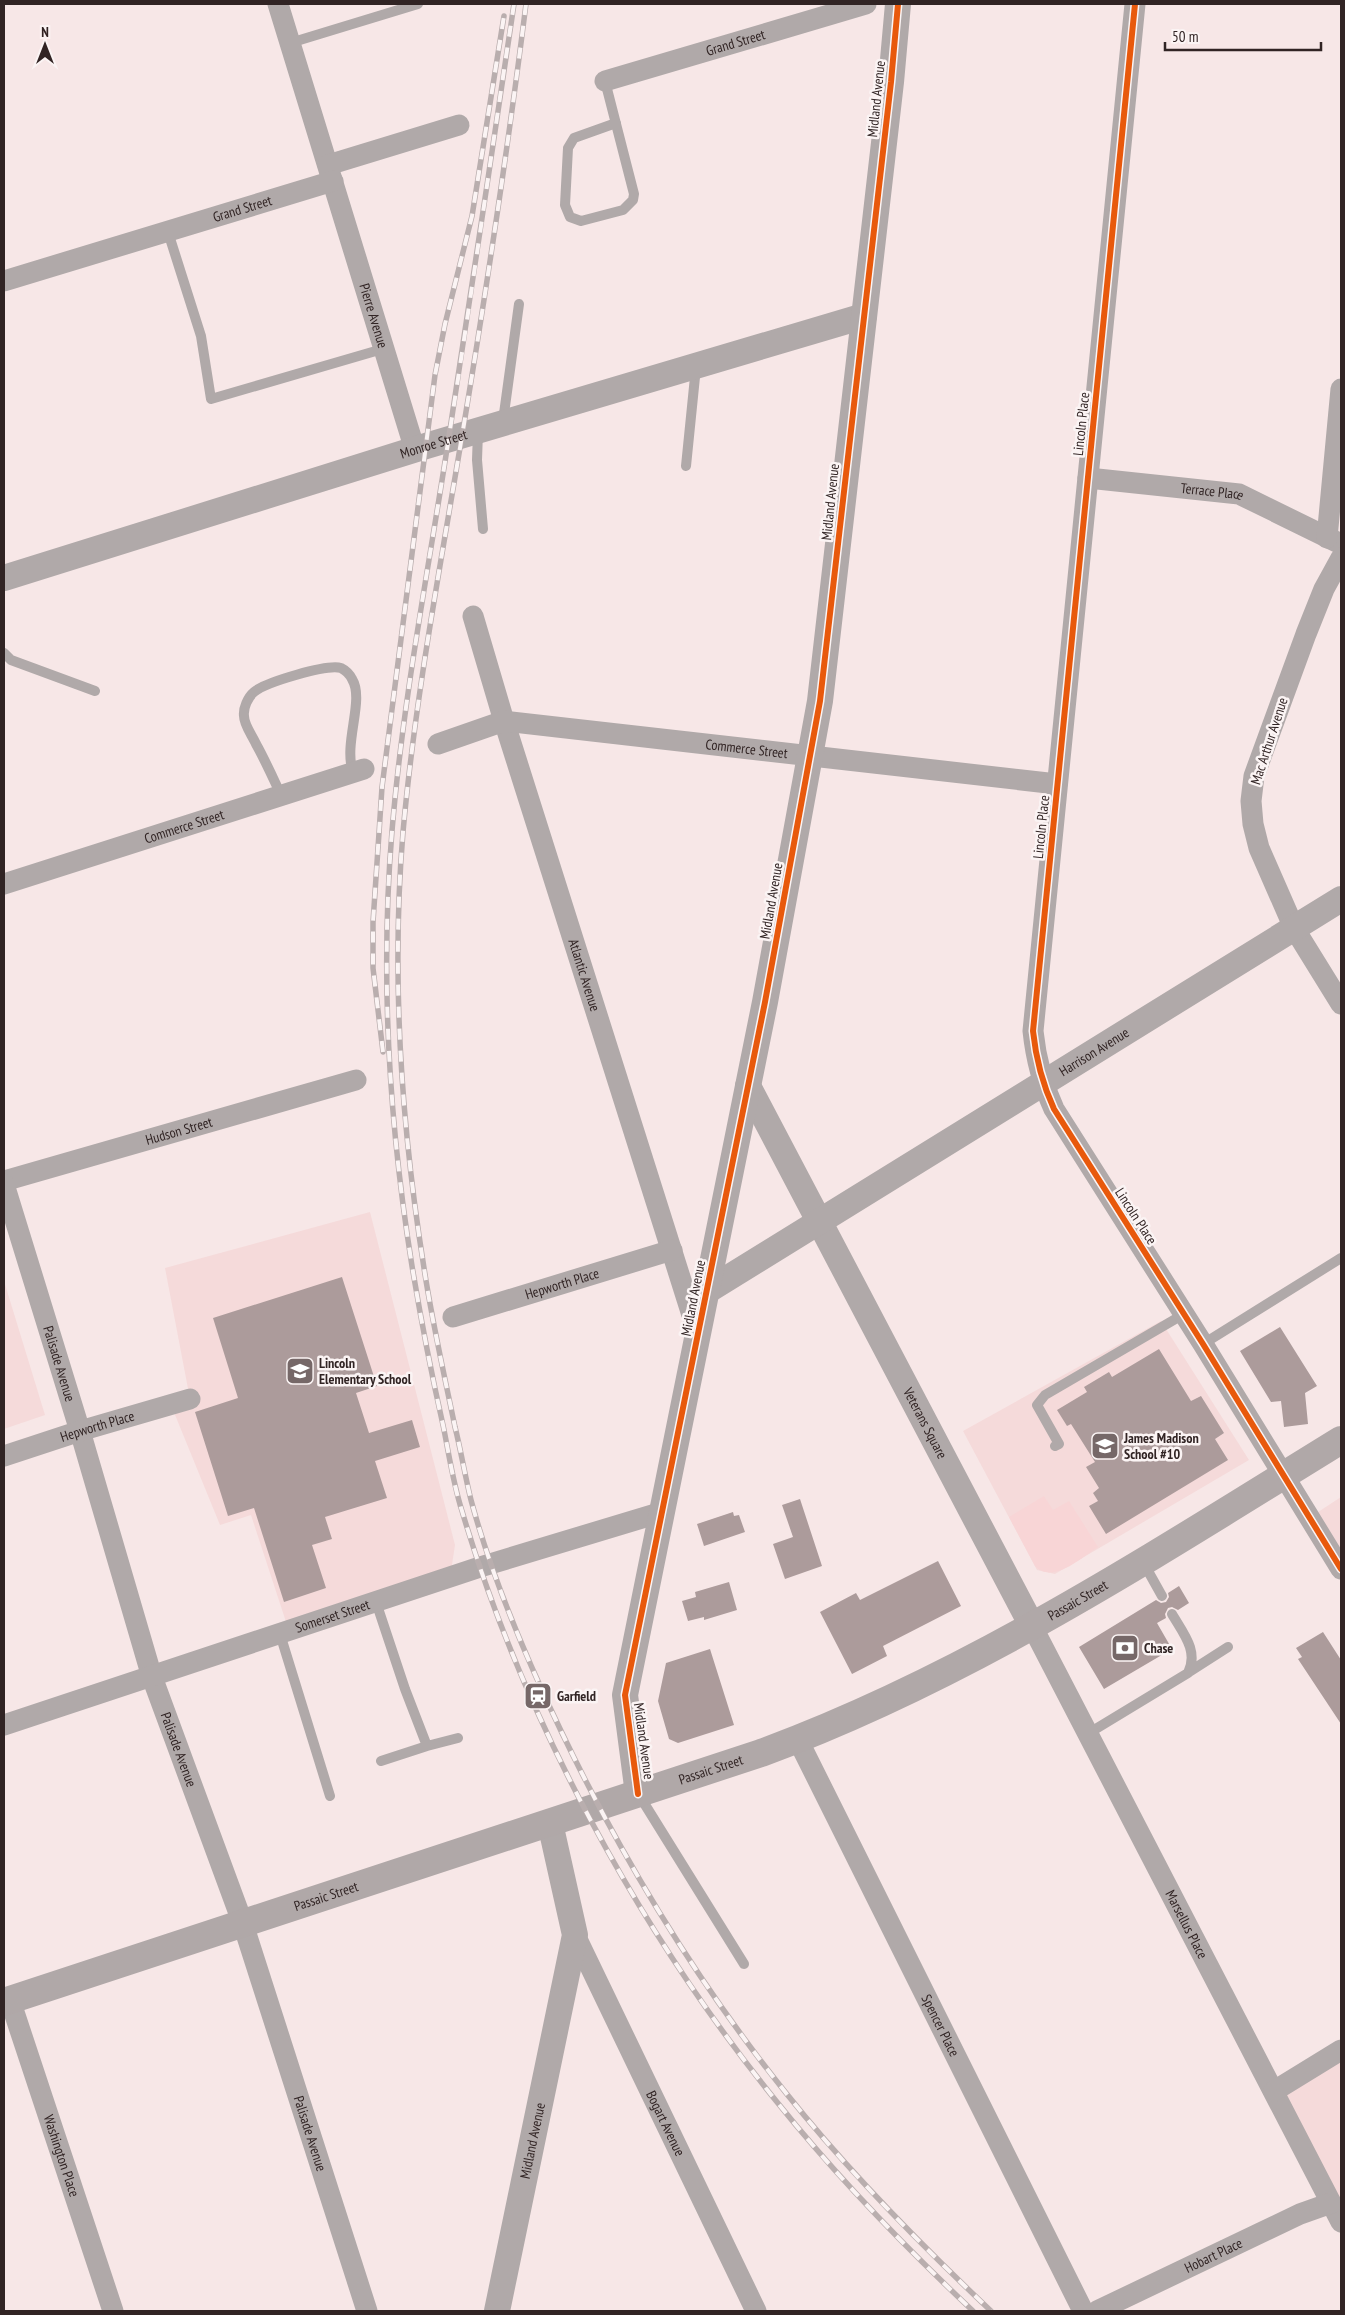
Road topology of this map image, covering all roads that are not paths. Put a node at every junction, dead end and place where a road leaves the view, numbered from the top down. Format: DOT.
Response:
graph roads {
  1 [pos="278,4"];
  2 [pos="418,4"];
  3 [pos="866,4"];
  4 [pos="898,4"];
  5 [pos="1135,4"];
  6 [pos="290,43"];
  7 [pos="605,81"];
  8 [pos="616,123"];
  9 [pos="459,125"];
  10 [pos="330,173"];
  11 [pos="168,232"];
  12 [pos="4,280"];
  13 [pos="520,304"];
  14 [pos="864,316"];
  15 [pos="386,348"];
  16 [pos="696,366"];
  17 [pos="1341,389"];
  18 [pos="490,428"];
  19 [pos="415,450"];
  20 [pos="686,466"];
  21 [pos="1088,478"];
  22 [pos="483,529"];
  23 [pos="1334,541"];
  24 [pos="1341,558"];
  25 [pos="4,578"];
  26 [pos="473,616"];
  27 [pos="4,653"];
  28 [pos="95,691"];
  29 [pos="504,721"];
  30 [pos="438,744"];
  31 [pos="810,756"];
  32 [pos="359,770"];
  33 [pos="1058,784"];
  34 [pos="281,795"];
  35 [pos="4,884"];
  36 [pos="1341,899"];
  37 [pos="1294,928"];
  38 [pos="1341,1004"];
  39 [pos="356,1080"];
  40 [pos="1042,1085"];
  41 [pos="748,1086"];
  42 [pos="4,1182"];
  43 [pos="821,1221"];
  44 [pos="672,1250"];
  45 [pos="1341,1258"];
  46 [pos="707,1291"];
  47 [pos="1184,1314"];
  48 [pos="453,1317"];
  49 [pos="698,1335"];
  50 [pos="1203,1344"];
  51 [pos="190,1399"];
  52 [pos="80,1431"];
  53 [pos="1341,1440"];
  54 [pos="1055,1446"];
  55 [pos="4,1456"];
  56 [pos="1283,1476"];
  57 [pos="662,1512"];
  58 [pos="1142,1562"];
  59 [pos="1341,1569"];
  60 [pos="1162,1596"];
  61 [pos="376,1602"];
  62 [pos="1172,1614"];
  63 [pos="1032,1626"];
  64 [pos="280,1634"];
  65 [pos="1228,1647"];
  66 [pos="1188,1673"];
  67 [pos="152,1677"];
  68 [pos="4,1725"];
  69 [pos="1089,1733"];
  70 [pos="458,1738"];
  71 [pos="798,1740"];
  72 [pos="427,1746"];
  73 [pos="381,1761"];
  74 [pos="638,1794"];
  75 [pos="330,1796"];
  76 [pos="550,1823"];
  77 [pos="243,1924"];
  78 [pos="575,1934"];
  79 [pos="744,1964"];
  80 [pos="7,2001"];
  81 [pos="1341,2050"];
  82 [pos="1274,2091"];
  83 [pos="1336,2202"];
  84 [pos="1341,2222"];
  85 [pos="113,2311"];
  86 [pos="367,2311"];
  87 [pos="497,2311"];
  88 [pos="756,2311"];
  89 [pos="1083,2311"];
  90 [pos="1097,2311"];
  1 -- 6 [label="street, Pierre Avenue"];
  2 -- 6 [label="lane"];
  3 -- 7 [label="street, Grand Street"];
  4 -- 14 [label="street, Midland Avenue"];
  5 -- 21 [label="street, Lincoln Place"];
  6 -- 10 [label="street, Pierre Avenue"];
  7 -- 8 [label="lane"];
  8 -- 8 [label="lane"];
  9 -- 10 [label="street, Grand Street"];
  10 -- 11 [label="street, Grand Street"];
  10 -- 15 [label="street, Pierre Avenue"];
  11 -- 12 [label="street, Grand Street"];
  11 -- 15 [label="lane"];
  13 -- 18 [label="lane"];
  14 -- 16 [label="street, Monroe Street"];
  14 -- 31 [label="street, Midland Avenue"];
  15 -- 19 [label="street, Pierre Avenue"];
  16 -- 18 [label="street, Monroe Street"];
  16 -- 20 [label="lane"];
  17 -- 23 [label="street"];
  18 -- 19 [label="street, Monroe Street"];
  18 -- 22 [label="lane"];
  19 -- 25 [label="street, Monroe Street"];
  21 -- 23 [label="street, Terrace Place"];
  21 -- 33 [label="street, Lincoln Place"];
  24 -- 37 [label="street, Mac Arthur Avenue"];
  26 -- 29 [label="street, Atlantic Avenue"];
  27 -- 28 [label="lane"];
  29 -- 30 [label="street, Commerce Street"];
  29 -- 31 [label="street, Commerce Street"];
  29 -- 44 [label="street, Atlantic Avenue"];
  31 -- 33 [label="street, Commerce Street"];
  31 -- 41 [label="street, Midland Avenue"];
  32 -- 34 [label="street, Commerce Street"];
  32 -- 34 [label="lane"];
  33 -- 40 [label="street, Lincoln Place"];
  34 -- 35 [label="street, Commerce Street"];
  36 -- 37 [label="street, Harrison Avenue"];
  37 -- 38 [label="street, Mac Arthur Avenue"];
  37 -- 40 [label="street, Harrison Avenue"];
  39 -- 42 [label="street, Hudson Street"];
  40 -- 43 [label="street, Harrison Avenue"];
  40 -- 47 [label="street, Lincoln Place"];
  41 -- 43 [label="street, Veterans Square"];
  41 -- 46 [label="street, Midland Avenue"];
  42 -- 52 [label="street, Palisade Avenue"];
  43 -- 46 [label="street"];
  43 -- 63 [label="street, Veterans Square"];
  44 -- 48 [label="street, Hepworth Place"];
  44 -- 49 [label="street, Atlantic Avenue"];
  45 -- 50 [label="lane"];
  46 -- 49 [label="street, Midland Avenue"];
  47 -- 50 [label="street, Lincoln Place"];
  47 -- 54 [label="lane"];
  49 -- 57 [label="street, Midland Avenue"];
  50 -- 56 [label="street, Lincoln Place"];
  51 -- 52 [label="street, Hepworth Place"];
  52 -- 55 [label="street, Hepworth Place"];
  52 -- 67 [label="street, Palisade Avenue"];
  53 -- 56 [label="main road, Passaic Street"];
  56 -- 58 [label="main road, Passaic Street"];
  56 -- 59 [label="street, Lincoln Place"];
  57 -- 61 [label="street, Somerset Street"];
  57 -- 74 [label="street, Midland Avenue"];
  58 -- 60 [label="lane"];
  58 -- 63 [label="main road, Passaic Street"];
  61 -- 64 [label="street, Somerset Street"];
  61 -- 72 [label="lane"];
  62 -- 66 [label="lane"];
  63 -- 69 [label="street, Marsellus Place"];
  63 -- 71 [label="main road, Passaic Street"];
  64 -- 67 [label="street, Somerset Street"];
  64 -- 75 [label="lane"];
  65 -- 66 [label="lane"];
  66 -- 69 [label="lane"];
  67 -- 68 [label="street, Somerset Street"];
  67 -- 77 [label="street, Palisade Avenue"];
  69 -- 82 [label="street, Marsellus Place"];
  70 -- 72 [label="lane"];
  71 -- 74 [label="main road, Passaic Street"];
  71 -- 89 [label="street, Spencer Place"];
  72 -- 73 [label="lane"];
  74 -- 76 [label="main road, Passaic Street"];
  74 -- 79 [label="lane"];
  76 -- 77 [label="main road, Passaic Street"];
  76 -- 78 [label="street, Midland Avenue"];
  77 -- 80 [label="main road, Passaic Street"];
  77 -- 86 [label="street, Palisade Avenue"];
  78 -- 87 [label="street, Midland Avenue"];
  78 -- 88 [label="street, Bogart Avenue"];
  80 -- 85 [label="street, Washington Place"];
  81 -- 82 [label="street"];
  82 -- 83 [label="street, Marsellus Place"];
  83 -- 84 [label="street, Marsellus Place"];
  83 -- 90 [label="street, Hobart Place"];
}
